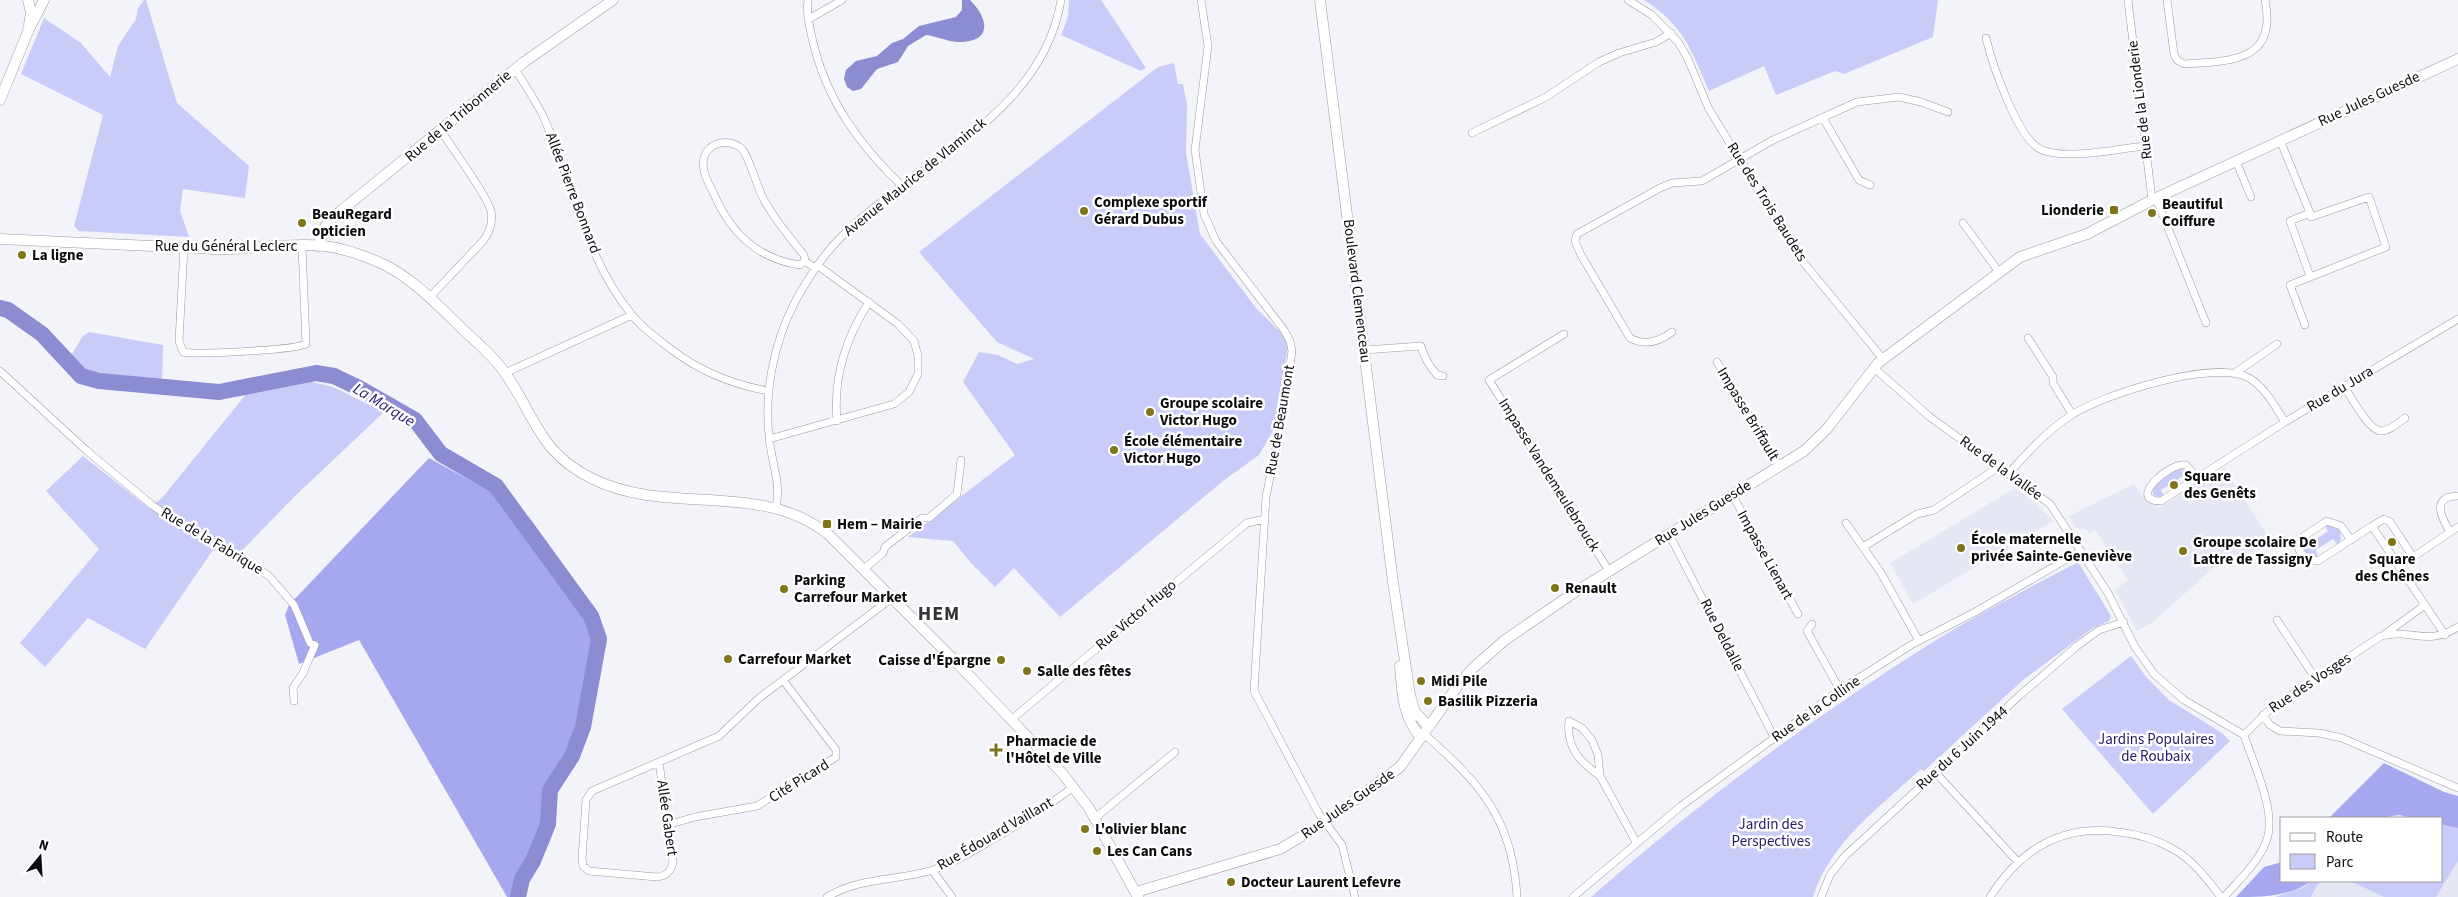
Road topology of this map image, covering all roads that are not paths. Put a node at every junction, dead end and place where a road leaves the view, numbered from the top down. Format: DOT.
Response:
graph roads {
  1 [pos="28,0"];
  2 [pos="44,0"];
  3 [pos="614,0"];
  4 [pos="808,0"];
  5 [pos="842,0"];
  6 [pos="1061,0"];
  7 [pos="1201,0"];
  8 [pos="1320,0"];
  9 [pos="1628,0"];
  10 [pos="2128,0"];
  11 [pos="2168,0"];
  12 [pos="2265,0"];
  13 [pos="809,19"];
  14 [pos="29,29"];
  15 [pos="1671,33"];
  16 [pos="1986,38"];
  17 [pos="2458,59"];
  18 [pos="515,70"];
  19 [pos="0,100"];
  20 [pos="1948,112"];
  21 [pos="1823,118"];
  22 [pos="441,131"];
  23 [pos="1472,133"];
  24 [pos="2280,140"];
  25 [pos="2145,146"];
  26 [pos="1740,160"];
  27 [pos="2236,161"];
  28 [pos="1870,185"];
  29 [pos="903,187"];
  30 [pos="2251,197"];
  31 [pos="2154,199"];
  32 [pos="2310,213"];
  33 [pos="1963,223"];
  34 [pos="0,238"];
  35 [pos="302,246"];
  36 [pos="318,246"];
  37 [pos="184,247"];
  38 [pos="805,261"];
  39 [pos="816,267"];
  40 [pos="1999,272"];
  41 [pos="2310,276"];
  42 [pos="429,298"];
  43 [pos="869,302"];
  44 [pos="632,316"];
  45 [pos="2458,319"];
  46 [pos="2206,323"];
  47 [pos="2305,325"];
  48 [pos="1672,332"];
  49 [pos="1564,334"];
  50 [pos="2028,338"];
  51 [pos="2277,344"];
  52 [pos="1364,350"];
  53 [pos="1883,359"];
  54 [pos="1717,362"];
  55 [pos="1874,368"];
  56 [pos="0,371"];
  57 [pos="2234,372"];
  58 [pos="506,373"];
  59 [pos="1443,376"];
  60 [pos="2344,386"];
  61 [pos="769,391"];
  62 [pos="2072,414"];
  63 [pos="2406,418"];
  64 [pos="837,421"];
  65 [pos="2285,422"];
  66 [pos="769,439"];
  67 [pos="961,460"];
  68 [pos="1779,466"];
  69 [pos="2000,466"];
  70 [pos="2009,473"];
  71 [pos="2198,478"];
  72 [pos="1732,496"];
  73 [pos="2458,496"];
  74 [pos="776,507"];
  75 [pos="1265,519"];
  76 [pos="1846,523"];
  77 [pos="2372,526"];
  78 [pos="2458,527"];
  79 [pos="2450,532"];
  80 [pos="1669,534"];
  81 [pos="2350,540"];
  82 [pos="1863,547"];
  83 [pos="2081,551"];
  84 [pos="2413,556"];
  85 [pos="2400,566"];
  86 [pos="864,569"];
  87 [pos="1610,571"];
  88 [pos="892,598"];
  89 [pos="2425,605"];
  90 [pos="1798,614"];
  91 [pos="2277,620"];
  92 [pos="2124,622"];
  93 [pos="1812,624"];
  94 [pos="2458,627"];
  95 [pos="2445,635"];
  96 [pos="2381,636"];
  97 [pos="1919,641"];
  98 [pos="2316,678"];
  99 [pos="783,680"];
  100 [pos="1840,690"];
  101 [pos="294,701"];
  102 [pos="2263,715"];
  103 [pos="1012,720"];
  104 [pos="1424,733"];
  105 [pos="2244,735"];
  106 [pos="1774,737"];
  107 [pos="1175,752"];
  108 [pos="659,762"];
  109 [pos="1936,772"];
  110 [pos="1600,776"];
  111 [pos="1073,787"];
  112 [pos="2458,788"];
  113 [pos="1095,818"];
  114 [pos="1325,821"];
  115 [pos="668,825"];
  116 [pos="1636,842"];
  117 [pos="2018,862"];
  118 [pos="932,870"];
  119 [pos="1137,895"];
  120 [pos="827,897"];
  121 [pos="952,897"];
  122 [pos="1356,897"];
  123 [pos="1517,897"];
  124 [pos="1572,897"];
  125 [pos="1821,897"];
  126 [pos="1990,897"];
  127 [pos="2223,897"];
  1 -- 14 [label="street"];
  2 -- 14 [label="street"];
  3 -- 18 [label="street, Rue de la Tribonnerie"];
  4 -- 13 [label="street"];
  5 -- 13 [label="street"];
  6 -- 29 [label="street, Avenue Maurice de Vlaminck"];
  7 -- 75 [label="street, Rue de Beaumont"];
  8 -- 52 [label="street, Boulevard Clemenceau"];
  9 -- 15 [label="street, Rue des Trois Baudets"];
  10 -- 25 [label="street, Rue de la Lionderie"];
  11 -- 12 [label="street"];
  13 -- 29 [label="street"];
  14 -- 19 [label="street"];
  15 -- 23 [label="street"];
  15 -- 26 [label="street, Rue des Trois Baudets"];
  16 -- 25 [label="street"];
  17 -- 24 [label="street, Rue Jules Guesde"];
  18 -- 22 [label="street, Rue de la Tribonnerie"];
  18 -- 44 [label="street, Allée Pierre Bonnard"];
  20 -- 21 [label="street"];
  21 -- 26 [label="street"];
  21 -- 28 [label="street"];
  22 -- 36 [label="street, Rue de la Tribonnerie"];
  22 -- 42 [label="street"];
  24 -- 27 [label="street, Rue Jules Guesde"];
  24 -- 32 [label="street"];
  25 -- 31 [label="street, Rue de la Lionderie"];
  26 -- 48 [label="street"];
  26 -- 53 [label="street, Rue des Trois Baudets"];
  27 -- 30 [label="street"];
  27 -- 31 [label="street, Rue Jules Guesde"];
  29 -- 39 [label="street, Avenue Maurice de Vlaminck"];
  31 -- 40 [label="street, Rue Jules Guesde"];
  31 -- 46 [label="street, Rue de la Lionderie"];
  32 -- 41 [label="street"];
  32 -- 41 [label="street"];
  33 -- 40 [label="street"];
  34 -- 37 [label="street, Rue du Général Leclerc"];
  35 -- 36 [label="street, Rue du Général Leclerc"];
  35 -- 37 [label="street, Rue du Général Leclerc"];
  35 -- 37 [label="street"];
  36 -- 42 [label="street, Rue du Général Leclerc"];
  38 -- 38 [label="street"];
  38 -- 39 [label="street"];
  39 -- 43 [label="street"];
  39 -- 61 [label="street, Avenue Maurice de Vlaminck"];
  40 -- 53 [label="street, Rue Jules Guesde"];
  41 -- 47 [label="street"];
  42 -- 58 [label="street, Rue du Général Leclerc"];
  43 -- 64 [label="street"];
  43 -- 64 [label="street"];
  44 -- 58 [label="street"];
  44 -- 61 [label="street, Allée Pierre Bonnard"];
  45 -- 60 [label="street, Rue du Jura"];
  49 -- 87 [label="street, Impasse Vandemeulebrouck"];
  50 -- 62 [label="street"];
  51 -- 57 [label="street"];
  52 -- 59 [label="street"];
  52 -- 104 [label="street, Boulevard Clemenceau"];
  53 -- 55 [label="street, Rue Jules Guesde"];
  54 -- 68 [label="street, Impasse Briffault"];
  55 -- 68 [label="street, Rue Jules Guesde"];
  55 -- 69 [label="street, Rue de la Vallée"];
  56 -- 101 [label="street, Rue de la Fabrique"];
  57 -- 62 [label="street"];
  57 -- 65 [label="street"];
  58 -- 74 [label="street, Rue du Général Leclerc"];
  60 -- 63 [label="street"];
  60 -- 65 [label="street, Rue du Jura"];
  61 -- 66 [label="street, Avenue Maurice de Vlaminck"];
  62 -- 70 [label="street"];
  64 -- 66 [label="street"];
  65 -- 71 [label="street"];
  66 -- 74 [label="street, Avenue Maurice de Vlaminck"];
  67 -- 86 [label="street"];
  68 -- 72 [label="street, Rue Jules Guesde"];
  69 -- 70 [label="street, Rue de la Vallée"];
  69 -- 82 [label="street"];
  70 -- 83 [label="street, Rue de la Vallée"];
  71 -- 71 [label="street"];
  72 -- 80 [label="street, Rue Jules Guesde"];
  72 -- 90 [label="street, Impasse Lienart"];
  73 -- 79 [label="street"];
  74 -- 86 [label="street, Rue du Général Leclerc"];
  75 -- 103 [label="street, Rue Victor Hugo"];
  75 -- 114 [label="street, Rue de Beaumont"];
  76 -- 82 [label="street"];
  77 -- 81 [label="street"];
  77 -- 84 [label="street"];
  77 -- 85 [label="street"];
  78 -- 79 [label="street"];
  79 -- 84 [label="street"];
  80 -- 87 [label="street, Rue Jules Guesde"];
  80 -- 106 [label="street, Rue Deldalle"];
  81 -- 81 [label="street"];
  82 -- 97 [label="street"];
  83 -- 92 [label="street, Rue de la Vallée"];
  83 -- 97 [label="street, Rue de la Colline"];
  84 -- 85 [label="street"];
  85 -- 89 [label="street"];
  86 -- 88 [label="street, Rue du Général Leclerc"];
  87 -- 104 [label="street, Rue Jules Guesde"];
  88 -- 99 [label="street, Allée Gabert"];
  88 -- 103 [label="street, Rue du Général Leclerc"];
  89 -- 95 [label="street"];
  89 -- 96 [label="street, Rue des Vosges"];
  91 -- 98 [label="street"];
  92 -- 105 [label="street, Rue de la Vallée"];
  92 -- 109 [label="street, Rue du 6 Juin 1944"];
  93 -- 100 [label="street"];
  94 -- 95 [label="street, Rue des Vosges"];
  95 -- 96 [label="street, Rue des Vosges"];
  96 -- 98 [label="street, Rue des Vosges"];
  97 -- 100 [label="street, Rue de la Colline"];
  98 -- 102 [label="street, Rue des Vosges"];
  99 -- 108 [label="street, Allée Gabert"];
  99 -- 115 [label="street, Cité Picard"];
  100 -- 106 [label="street, Rue de la Colline"];
  102 -- 105 [label="street, Rue des Vosges"];
  102 -- 112 [label="street"];
  103 -- 111 [label="street, Rue du Général Leclerc"];
  104 -- 114 [label="street, Rue Jules Guesde"];
  104 -- 123 [label="street"];
  105 -- 127 [label="street"];
  106 -- 116 [label="street, Rue de la Colline"];
  107 -- 113 [label="street"];
  108 -- 115 [label="street, Allée Gabert"];
  108 -- 115 [label="street, Allée Gabert"];
  109 -- 117 [label="street"];
  109 -- 125 [label="street, Rue du 6 Juin 1944"];
  110 -- 110 [label="street"];
  110 -- 116 [label="street"];
  111 -- 113 [label="street, Rue du Général Leclerc"];
  111 -- 118 [label="street, Rue Édouard Vaillant"];
  113 -- 119 [label="street, Rue du Général Leclerc"];
  114 -- 119 [label="street, Rue Jules Guesde"];
  114 -- 122 [label="street, Rue de Beaumont"];
  116 -- 124 [label="street, Rue de la Colline"];
  117 -- 126 [label="street"];
  117 -- 127 [label="street"];
  118 -- 120 [label="street, Rue Édouard Vaillant"];
  118 -- 121 [label="street"];
}
